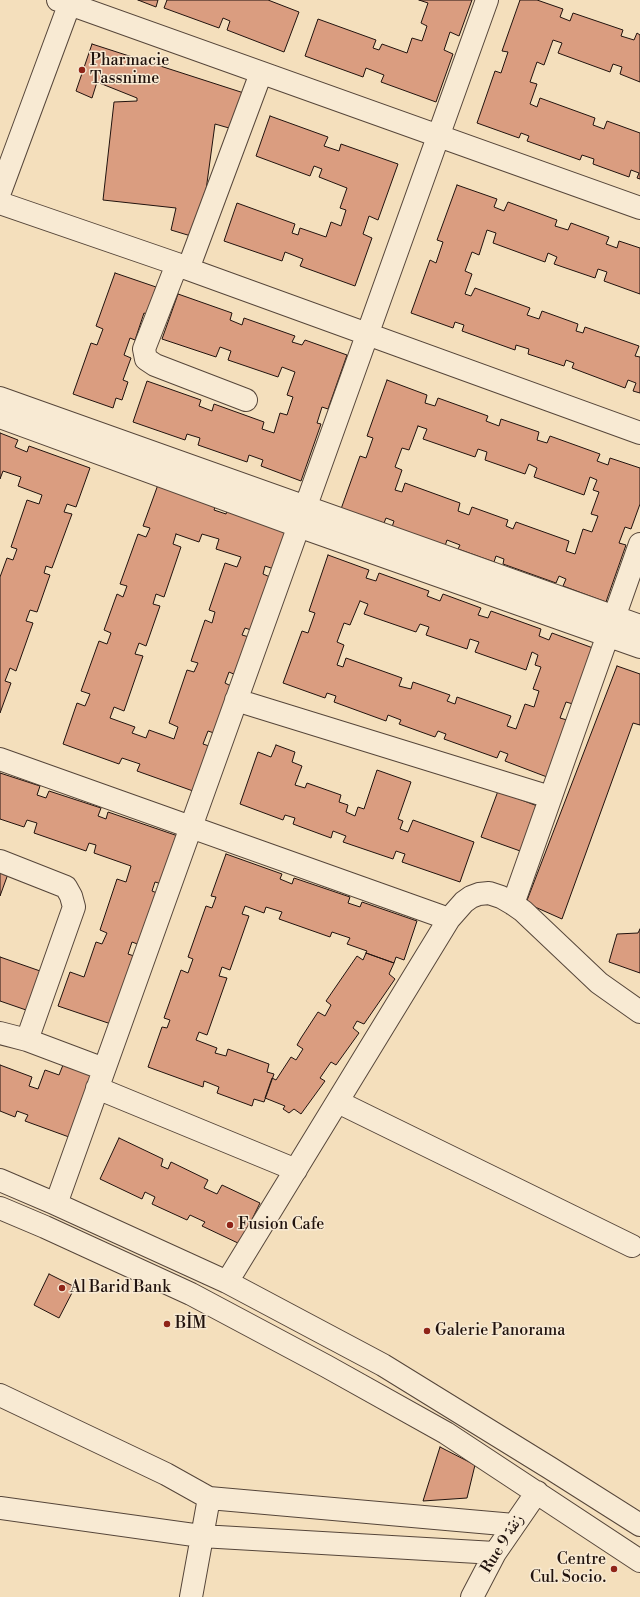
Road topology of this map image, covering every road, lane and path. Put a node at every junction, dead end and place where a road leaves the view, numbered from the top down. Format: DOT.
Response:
graph roads {
  1 [pos="487,0"];
  2 [pos="66,1"];
  3 [pos="261,72"];
  4 [pos="438,136"];
  5 [pos="0,192"];
  6 [pos="0,203"];
  7 [pos="640,208"];
  8 [pos="182,266"];
  9 [pos="367,334"];
  10 [pos="0,398"];
  11 [pos="246,400"];
  12 [pos="0,417"];
  13 [pos="640,433"];
  14 [pos="306,506"];
  15 [pos="298,526"];
  16 [pos="640,544"];
  17 [pos="611,626"];
  18 [pos="640,626"];
  19 [pos="640,647"];
  20 [pos="236,700"];
  21 [pos="0,759"];
  22 [pos="550,797"];
  23 [pos="191,827"];
  24 [pos="0,861"];
  25 [pos="513,904"];
  26 [pos="449,919"];
  27 [pos="640,1012"];
  28 [pos="0,1032"];
  29 [pos="27,1040"];
  30 [pos="100,1078"];
  31 [pos="338,1102"];
  32 [pos="296,1170"];
  33 [pos="0,1180"];
  34 [pos="56,1204"];
  35 [pos="0,1208"];
  36 [pos="632,1246"];
  37 [pos="227,1282"];
  38 [pos="0,1396"];
  39 [pos="537,1492"];
  40 [pos="209,1498"];
  41 [pos="0,1508"];
  42 [pos="514,1525"];
  43 [pos="640,1525"];
  44 [pos="201,1536"];
  45 [pos="495,1553"];
  46 [pos="640,1561"];
  47 [pos="191,1597"];
  48 [pos="472,1597"];
  1 -- 4 [label="street"];
  2 -- 3 [label="street"];
  2 -- 5 [label="street"];
  3 -- 4 [label="street"];
  3 -- 8 [label="street"];
  4 -- 7 [label="street"];
  4 -- 9 [label="street"];
  6 -- 8 [label="street"];
  8 -- 9 [label="street"];
  8 -- 11 [label="street"];
  9 -- 13 [label="street"];
  9 -- 14 [label="street"];
  10 -- 14 [label="street"];
  12 -- 15 [label="street"];
  14 -- 15 [label="street"];
  14 -- 17 [label="street"];
  15 -- 17 [label="street"];
  15 -- 20 [label="street"];
  16 -- 17 [label="street"];
  17 -- 18 [label="street"];
  17 -- 19 [label="street"];
  17 -- 22 [label="street"];
  20 -- 22 [label="street"];
  20 -- 23 [label="street"];
  21 -- 23 [label="street"];
  22 -- 25 [label="street"];
  23 -- 26 [label="street"];
  23 -- 30 [label="street"];
  24 -- 29 [label="street"];
  25 -- 26 [label="street"];
  25 -- 27 [label="street"];
  26 -- 31 [label="street"];
  28 -- 29 [label="street"];
  29 -- 30 [label="street"];
  30 -- 32 [label="street"];
  30 -- 34 [label="street"];
  31 -- 32 [label="street"];
  31 -- 36 [label="street"];
  32 -- 37 [label="street"];
  33 -- 34 [label="street"];
  34 -- 37 [label="street"];
  35 -- 39 [label="street"];
  37 -- 43 [label="street"];
  38 -- 40 [label="street"];
  39 -- 42 [label="street, Rue 9 زنقة"];
  39 -- 46 [label="street"];
  40 -- 42 [label="street"];
  40 -- 44 [label="street"];
  41 -- 44 [label="street"];
  42 -- 45 [label="street, Rue 9 زنقة"];
  44 -- 45 [label="street"];
  44 -- 47 [label="street"];
  45 -- 48 [label="street, Rue 9 زنقة"];
}
